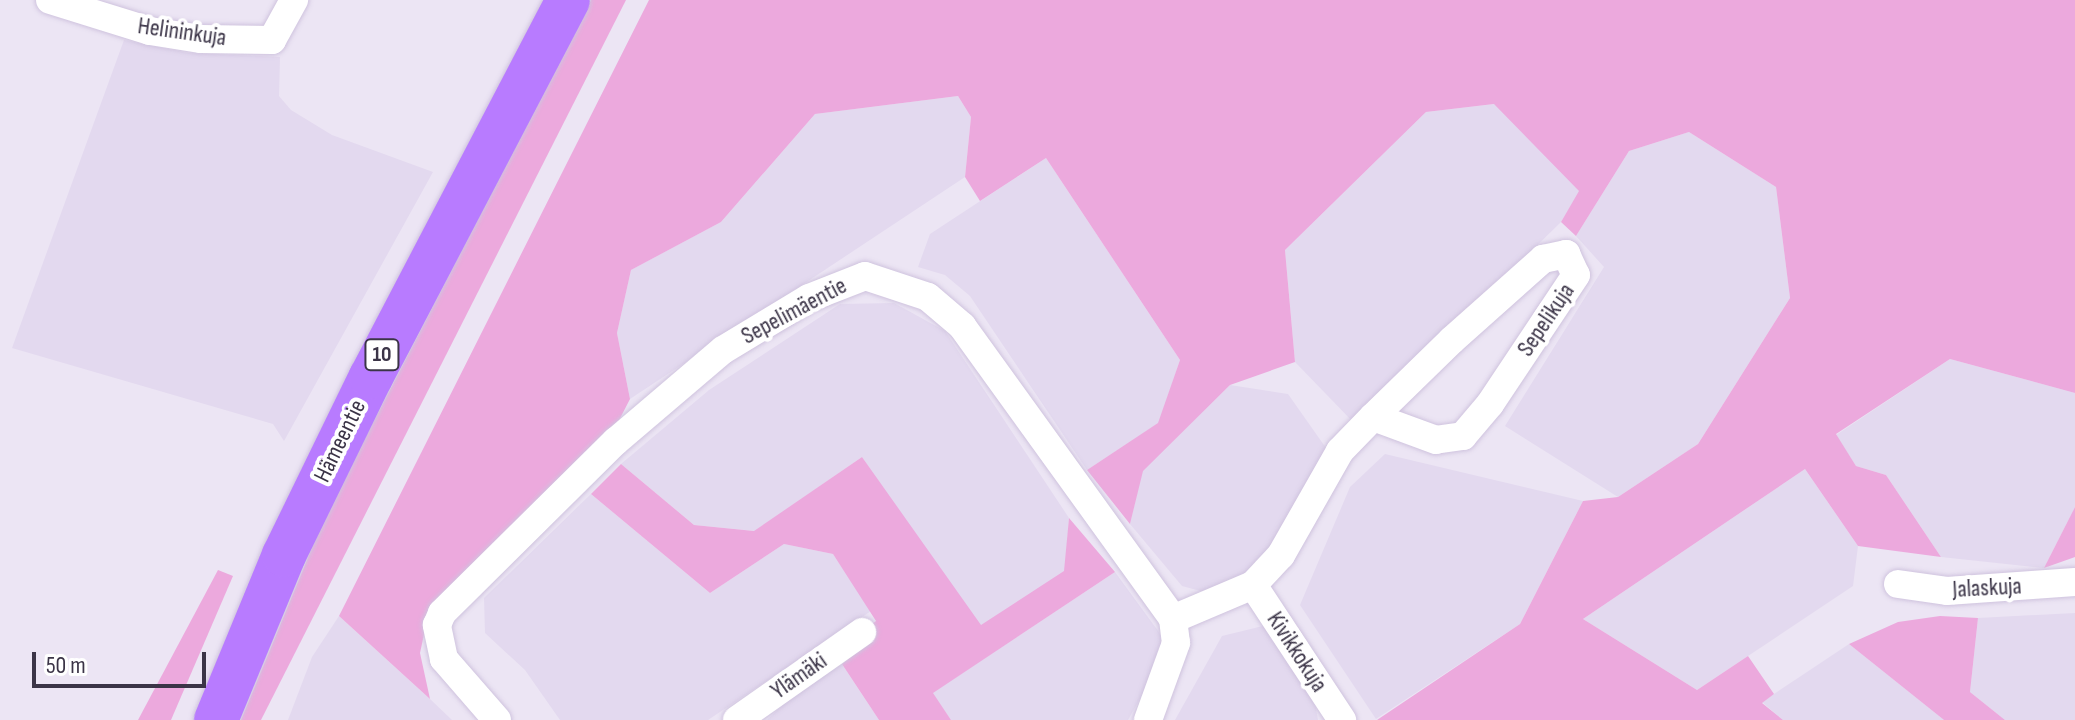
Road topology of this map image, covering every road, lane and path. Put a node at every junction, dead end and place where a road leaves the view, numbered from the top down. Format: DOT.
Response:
graph roads {
  1 [pos="50,0"];
  2 [pos="294,0"];
  3 [pos="568,0"];
  4 [pos="1373,417"];
  5 [pos="2075,582"];
  6 [pos="1898,584"];
  7 [pos="1253,585"];
  8 [pos="1173,619"];
  9 [pos="862,632"];
  10 [pos="216,720"];
  11 [pos="497,720"];
  12 [pos="737,720"];
  13 [pos="1148,720"];
  14 [pos="1342,720"];
  1 -- 2 [label="street, Helininkuja"];
  3 -- 10 [label="highway, Hämeentie / 10"];
  4 -- 4 [label="street, Sepelikuja"];
  4 -- 7 [label="street, Sepelikuja"];
  5 -- 6 [label="street, Jalaskuja"];
  7 -- 8 [label="street, Sepelikuja"];
  7 -- 14 [label="street, Kivikkokuja"];
  8 -- 11 [label="street, Sepelimäentie"];
  8 -- 13 [label="street"];
  9 -- 12 [label="street, Ylämäki"];
}
